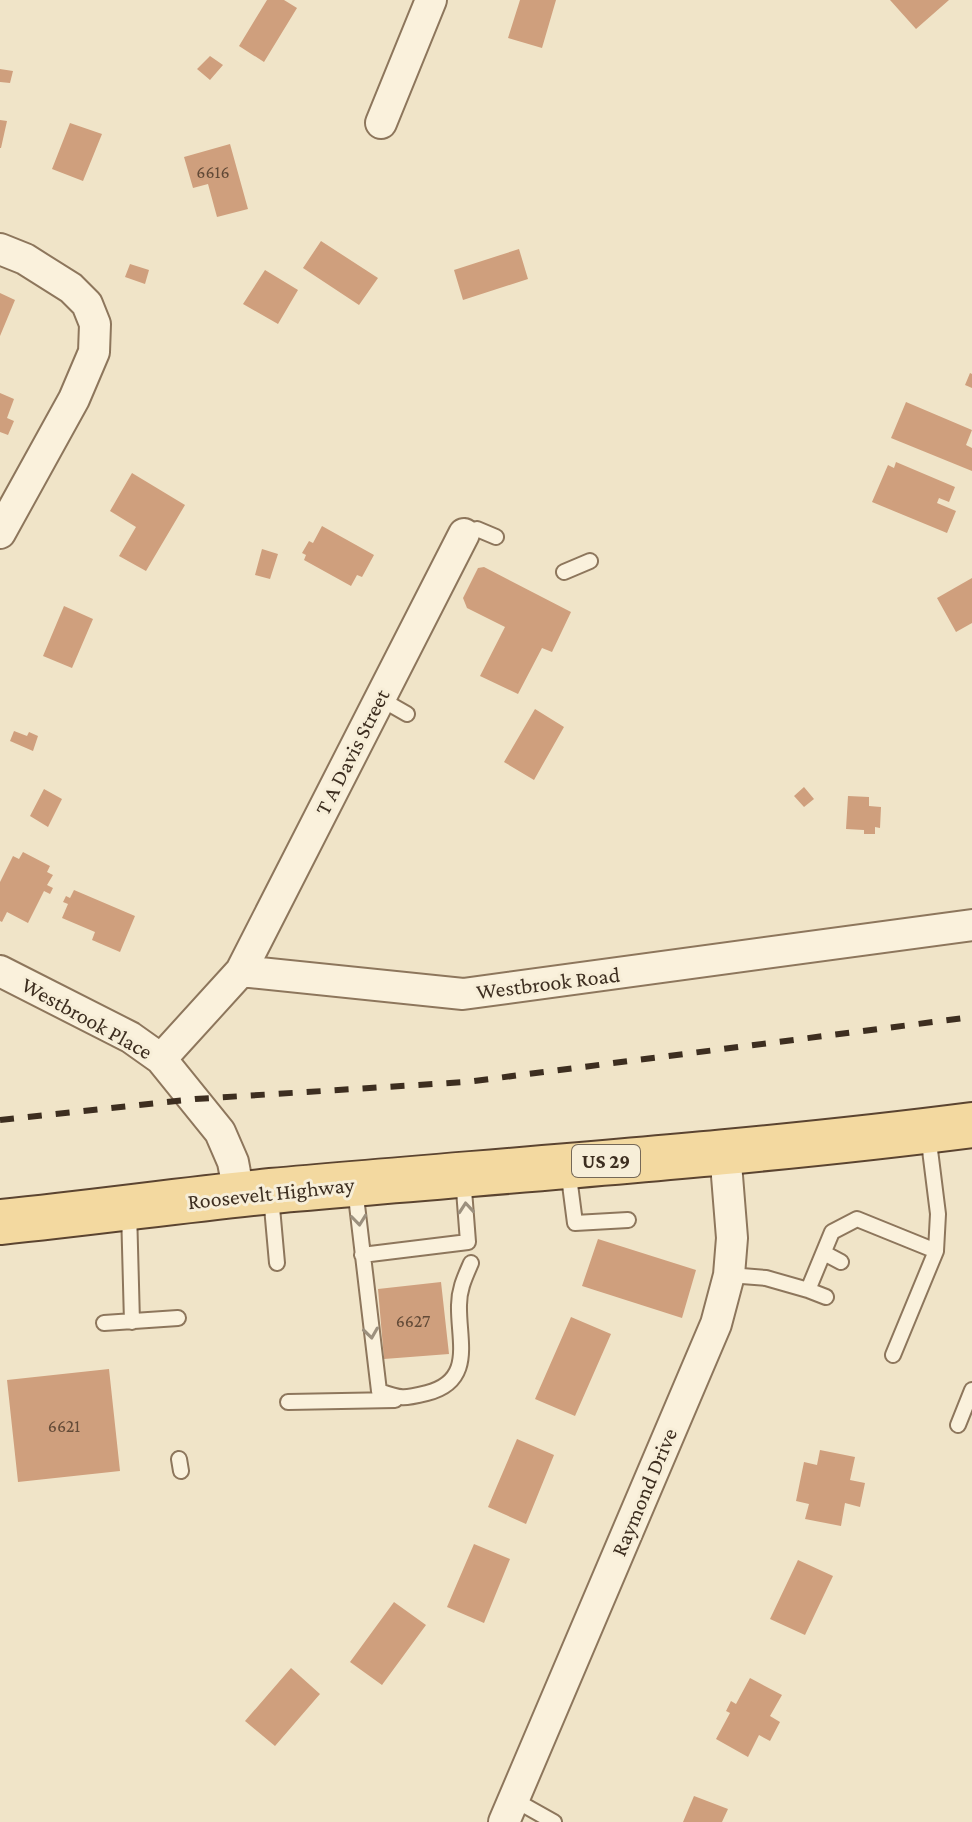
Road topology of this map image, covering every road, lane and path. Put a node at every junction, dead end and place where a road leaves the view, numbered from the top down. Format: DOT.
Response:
graph roads {
  1 [pos="431,0"];
  2 [pos="381,123"];
  3 [pos="0,249"];
  4 [pos="0,533"];
  5 [pos="464,534"];
  6 [pos="496,537"];
  7 [pos="590,561"];
  8 [pos="564,572"];
  9 [pos="379,698"];
  10 [pos="407,714"];
  11 [pos="972,925"];
  12 [pos="0,971"];
  13 [pos="241,971"];
  14 [pos="161,1059"];
  15 [pos="972,1125"];
  16 [pos="928,1130"];
  17 [pos="725,1151"];
  18 [pos="568,1165"];
  19 [pos="463,1174"];
  20 [pos="355,1184"];
  21 [pos="255,1193"];
  22 [pos="129,1209"];
  23 [pos="628,1220"];
  24 [pos="0,1222"];
  25 [pos="936,1251"];
  26 [pos="824,1253"];
  27 [pos="362,1255"];
  28 [pos="841,1262"];
  29 [pos="277,1263"];
  30 [pos="471,1263"];
  31 [pos="729,1275"];
  32 [pos="808,1290"];
  33 [pos="826,1297"];
  34 [pos="178,1318"];
  35 [pos="132,1322"];
  36 [pos="104,1323"];
  37 [pos="893,1355"];
  38 [pos="972,1390"];
  39 [pos="402,1399"];
  40 [pos="288,1402"];
  41 [pos="958,1425"];
  42 [pos="508,1810"];
  43 [pos="554,1822"];
  1 -- 2 [label="street"];
  3 -- 4 [label="street"];
  5 -- 6 [label="lane"];
  5 -- 9 [label="street, T A Davis Street"];
  7 -- 8 [label="lane"];
  9 -- 10 [label="lane"];
  9 -- 13 [label="street, T A Davis Street"];
  11 -- 13 [label="street, Westbrook Road"];
  12 -- 14 [label="street, Westbrook Place"];
  13 -- 14 [label="street"];
  14 -- 21 [label="street, Westbrook Place"];
  15 -- 16 [label="main road, Roosevelt Highway / US 29"];
  16 -- 17 [label="main road, Roosevelt Highway / US 29"];
  16 -- 25 [label="lane"];
  17 -- 18 [label="main road, Roosevelt Highway / US 29"];
  17 -- 31 [label="street, Raymond Drive"];
  18 -- 19 [label="main road, Roosevelt Highway / US 29"];
  18 -- 23 [label="lane"];
  19 -- 20 [label="main road, Roosevelt Highway / US 29"];
  27 -- 19 [label="lane, one-way"];
  20 -- 21 [label="main road, Roosevelt Highway / US 29"];
  20 -- 27 [label="lane, one-way"];
  21 -- 22 [label="main road, Roosevelt Highway / US 29"];
  21 -- 29 [label="lane"];
  22 -- 24 [label="main road, Roosevelt Highway / US 29"];
  22 -- 35 [label="lane"];
  25 -- 26 [label="lane"];
  25 -- 37 [label="lane"];
  26 -- 28 [label="lane"];
  26 -- 32 [label="lane"];
  27 -- 39 [label="lane, one-way"];
  30 -- 39 [label="lane"];
  31 -- 32 [label="lane"];
  31 -- 42 [label="street, Raymond Drive"];
  32 -- 33 [label="lane"];
  34 -- 35 [label="lane"];
  35 -- 36 [label="lane"];
  38 -- 41 [label="lane"];
  39 -- 40 [label="lane"];
  42 -- 43 [label="lane"];
}
